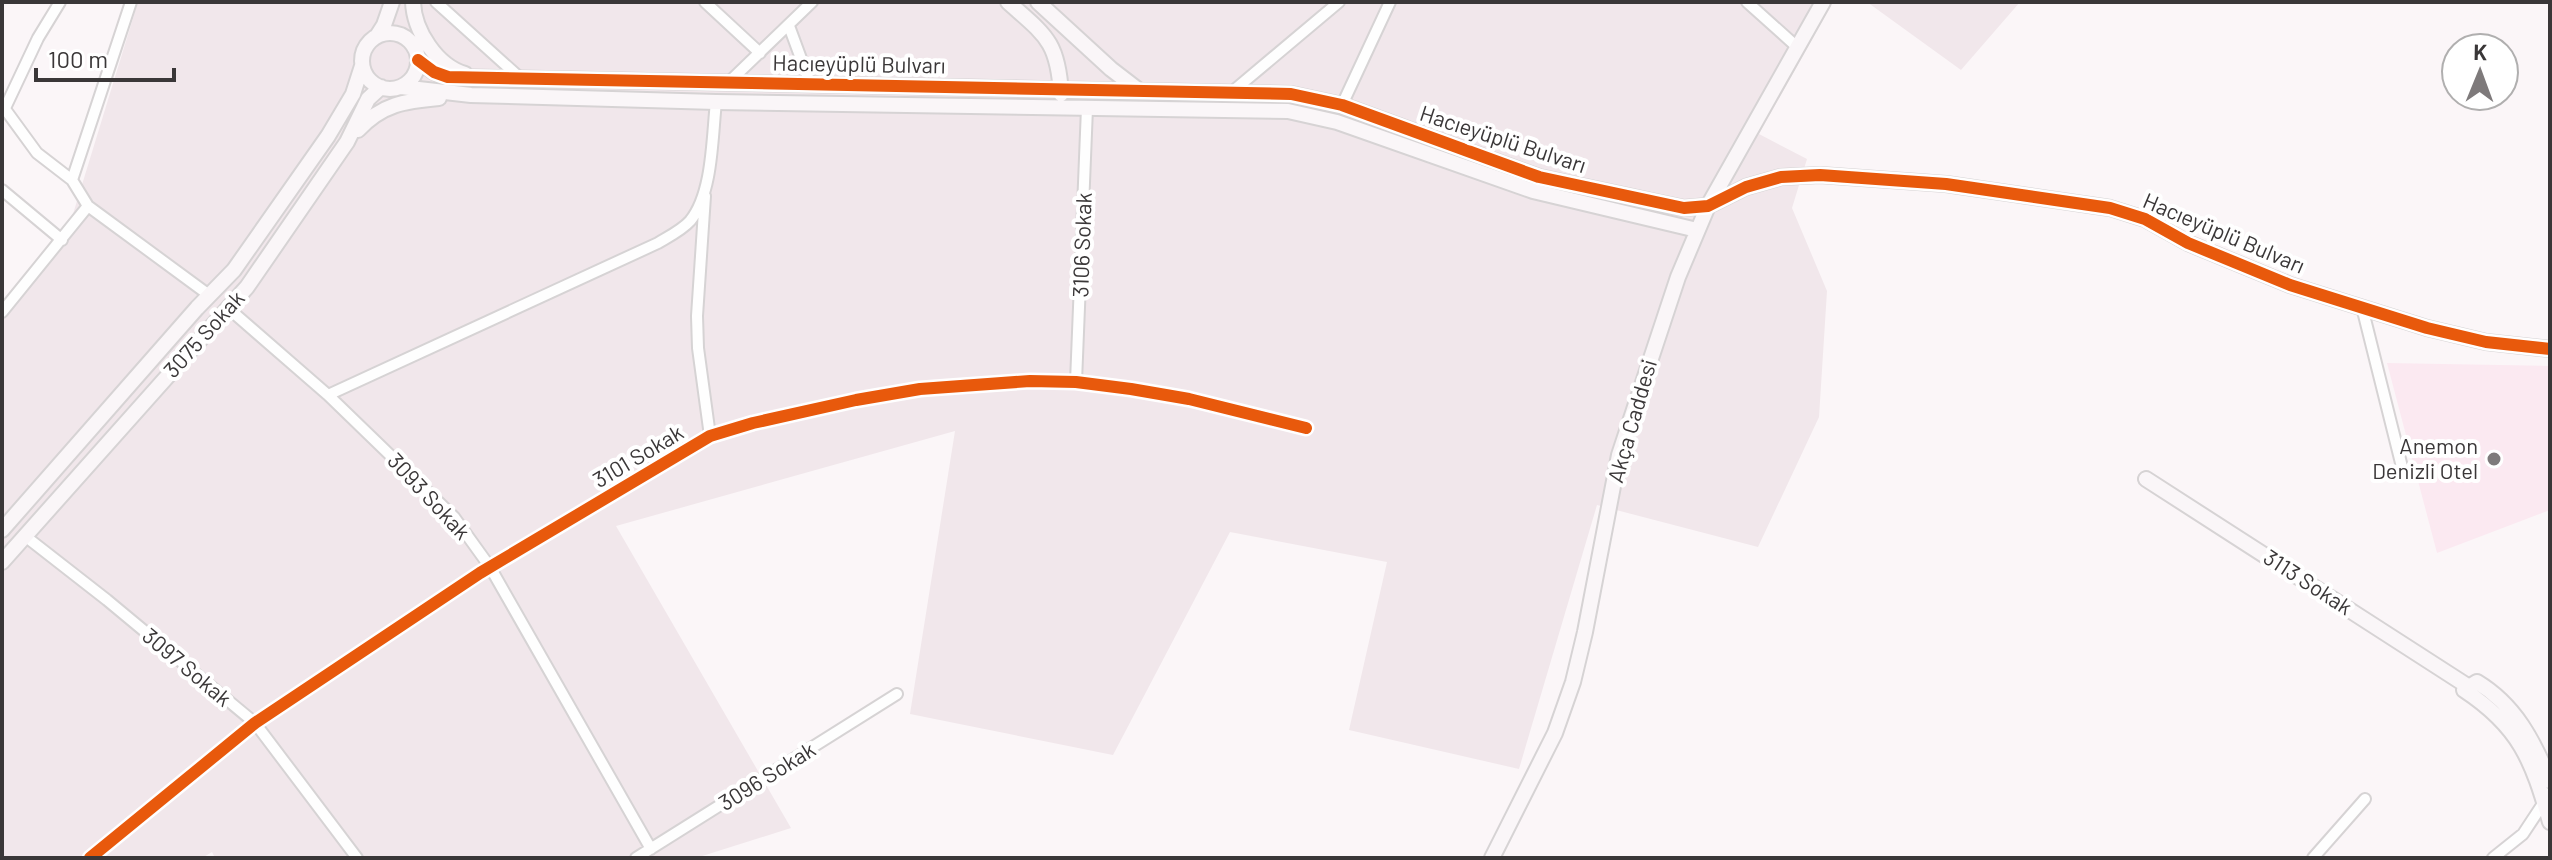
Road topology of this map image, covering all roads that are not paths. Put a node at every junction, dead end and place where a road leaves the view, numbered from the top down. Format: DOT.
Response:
graph roads {
  1 [pos="60,2"];
  2 [pos="131,2"];
  3 [pos="392,2"];
  4 [pos="412,2"];
  5 [pos="436,2"];
  6 [pos="705,2"];
  7 [pos="812,2"];
  8 [pos="1008,2"];
  9 [pos="1038,2"];
  10 [pos="1339,2"];
  11 [pos="1390,2"];
  12 [pos="1747,2"];
  13 [pos="1823,2"];
  14 [pos="789,26"];
  15 [pos="377,36"];
  16 [pos="407,38"];
  17 [pos="1796,46"];
  18 [pos="760,53"];
  19 [pos="418,60"];
  20 [pos="362,66"];
  21 [pos="477,76"];
  22 [pos="519,77"];
  23 [pos="730,81"];
  24 [pos="810,83"];
  25 [pos="381,87"];
  26 [pos="401,87"];
  27 [pos="1061,88"];
  28 [pos="1138,90"];
  29 [pos="1233,91"];
  30 [pos="471,95"];
  31 [pos="716,102"];
  32 [pos="1342,105"];
  33 [pos="4,106"];
  34 [pos="1062,106"];
  35 [pos="1087,108"];
  36 [pos="1138,109"];
  37 [pos="347,142"];
  38 [pos="72,180"];
  39 [pos="1536,184"];
  40 [pos="2,190"];
  41 [pos="705,190"];
  42 [pos="88,206"];
  43 [pos="1708,206"];
  44 [pos="1697,230"];
  45 [pos="62,240"];
  46 [pos="209,295"];
  47 [pos="2362,307"];
  48 [pos="228,308"];
  49 [pos="2,312"];
  50 [pos="2550,349"];
  51 [pos="1076,382"];
  52 [pos="328,395"];
  53 [pos="1306,428"];
  54 [pos="710,436"];
  55 [pos="2402,467"];
  56 [pos="2146,479"];
  57 [pos="2,530"];
  58 [pos="25,536"];
  59 [pos="2,562"];
  60 [pos="490,567"];
  61 [pos="2470,686"];
  62 [pos="897,694"];
  63 [pos="255,723"];
  64 [pos="2550,781"];
  65 [pos="2547,798"];
  66 [pos="2365,799"];
  67 [pos="2550,822"];
  68 [pos="651,849"];
  69 [pos="90,858"];
  70 [pos="357,858"];
  71 [pos="636,858"];
  72 [pos="1492,858"];
  73 [pos="2313,858"];
  74 [pos="2493,858"];
  1 -- 33 [label="street"];
  2 -- 38 [label="street"];
  3 -- 15 [label="street"];
  4 -- 16 [label="street"];
  4 -- 21 [label="street"];
  5 -- 22 [label="street"];
  6 -- 18 [label="street"];
  7 -- 14 [label="street"];
  8 -- 27 [label="street"];
  9 -- 28 [label="street"];
  10 -- 29 [label="street"];
  11 -- 32 [label="street"];
  12 -- 17 [label="street"];
  13 -- 17 [label="street, Akça Caddesi"];
  14 -- 18 [label="street"];
  14 -- 24 [label="street"];
  15 -- 16 [label="street"];
  15 -- 20 [label="street"];
  16 -- 19 [label="street"];
  17 -- 43 [label="street, Akça Caddesi"];
  18 -- 23 [label="street"];
  19 -- 21 [label="street, Hacıeyüplü Bulvarı"];
  19 -- 26 [label="street"];
  20 -- 25 [label="street"];
  20 -- 46 [label="street, 3075 Sokak"];
  21 -- 22 [label="street, Hacıeyüplü Bulvarı"];
  22 -- 23 [label="street, Hacıeyüplü Bulvarı"];
  23 -- 24 [label="street, Hacıeyüplü Bulvarı"];
  23 -- 31 [label="street"];
  24 -- 27 [label="street, Hacıeyüplü Bulvarı"];
  25 -- 26 [label="street"];
  25 -- 37 [label="street, 3075 Sokak"];
  26 -- 30 [label="street, Hacıeyüplü Bulvarı"];
  27 -- 28 [label="street, Hacıeyüplü Bulvarı"];
  27 -- 34 [label="street"];
  28 -- 29 [label="street, Hacıeyüplü Bulvarı"];
  28 -- 36 [label="street"];
  29 -- 32 [label="street, Hacıeyüplü Bulvarı"];
  30 -- 31 [label="street, Hacıeyüplü Bulvarı"];
  30 -- 37 [label="street"];
  31 -- 34 [label="street, Hacıeyüplü Bulvarı"];
  31 -- 41 [label="street"];
  32 -- 39 [label="street, Hacıeyüplü Bulvarı"];
  33 -- 38 [label="street"];
  34 -- 35 [label="street, Hacıeyüplü Bulvarı"];
  35 -- 36 [label="street, Hacıeyüplü Bulvarı"];
  35 -- 51 [label="street, 3106 Sokak"];
  36 -- 39 [label="street, Hacıeyüplü Bulvarı"];
  37 -- 48 [label="street, 3075 Sokak"];
  38 -- 42 [label="street"];
  39 -- 43 [label="street, Hacıeyüplü Bulvarı"];
  39 -- 44 [label="street, Hacıeyüplü Bulvarı"];
  40 -- 45 [label="street"];
  41 -- 52 [label="street"];
  41 -- 54 [label="street"];
  42 -- 45 [label="street"];
  42 -- 46 [label="street"];
  43 -- 44 [label="street, Akça Caddesi"];
  43 -- 47 [label="street, Hacıeyüplü Bulvarı"];
  44 -- 72 [label="street, Akça Caddesi"];
  45 -- 49 [label="street"];
  46 -- 57 [label="street, 3075 Sokak"];
  47 -- 50 [label="street, Hacıeyüplü Bulvarı"];
  47 -- 55 [label="street"];
  48 -- 52 [label="street, 3093 Sokak"];
  48 -- 58 [label="street, 3075 Sokak"];
  51 -- 53 [label="street, 3101 Sokak"];
  51 -- 54 [label="street, 3101 Sokak"];
  52 -- 60 [label="street, 3093 Sokak"];
  54 -- 60 [label="street, 3101 Sokak"];
  56 -- 61 [label="street, 3113 Sokak"];
  58 -- 59 [label="street, 3075 Sokak"];
  58 -- 63 [label="street, 3097 Sokak"];
  60 -- 63 [label="street, 3101 Sokak"];
  60 -- 68 [label="street, 3093 Sokak"];
  61 -- 64 [label="street"];
  61 -- 65 [label="street"];
  62 -- 68 [label="street, 3096 Sokak"];
  63 -- 69 [label="street, 3101 Sokak"];
  63 -- 70 [label="street, 3097 Sokak"];
  65 -- 67 [label="street"];
  65 -- 74 [label="street"];
  66 -- 73 [label="street"];
  68 -- 71 [label="street, 3096 Sokak"];
}
